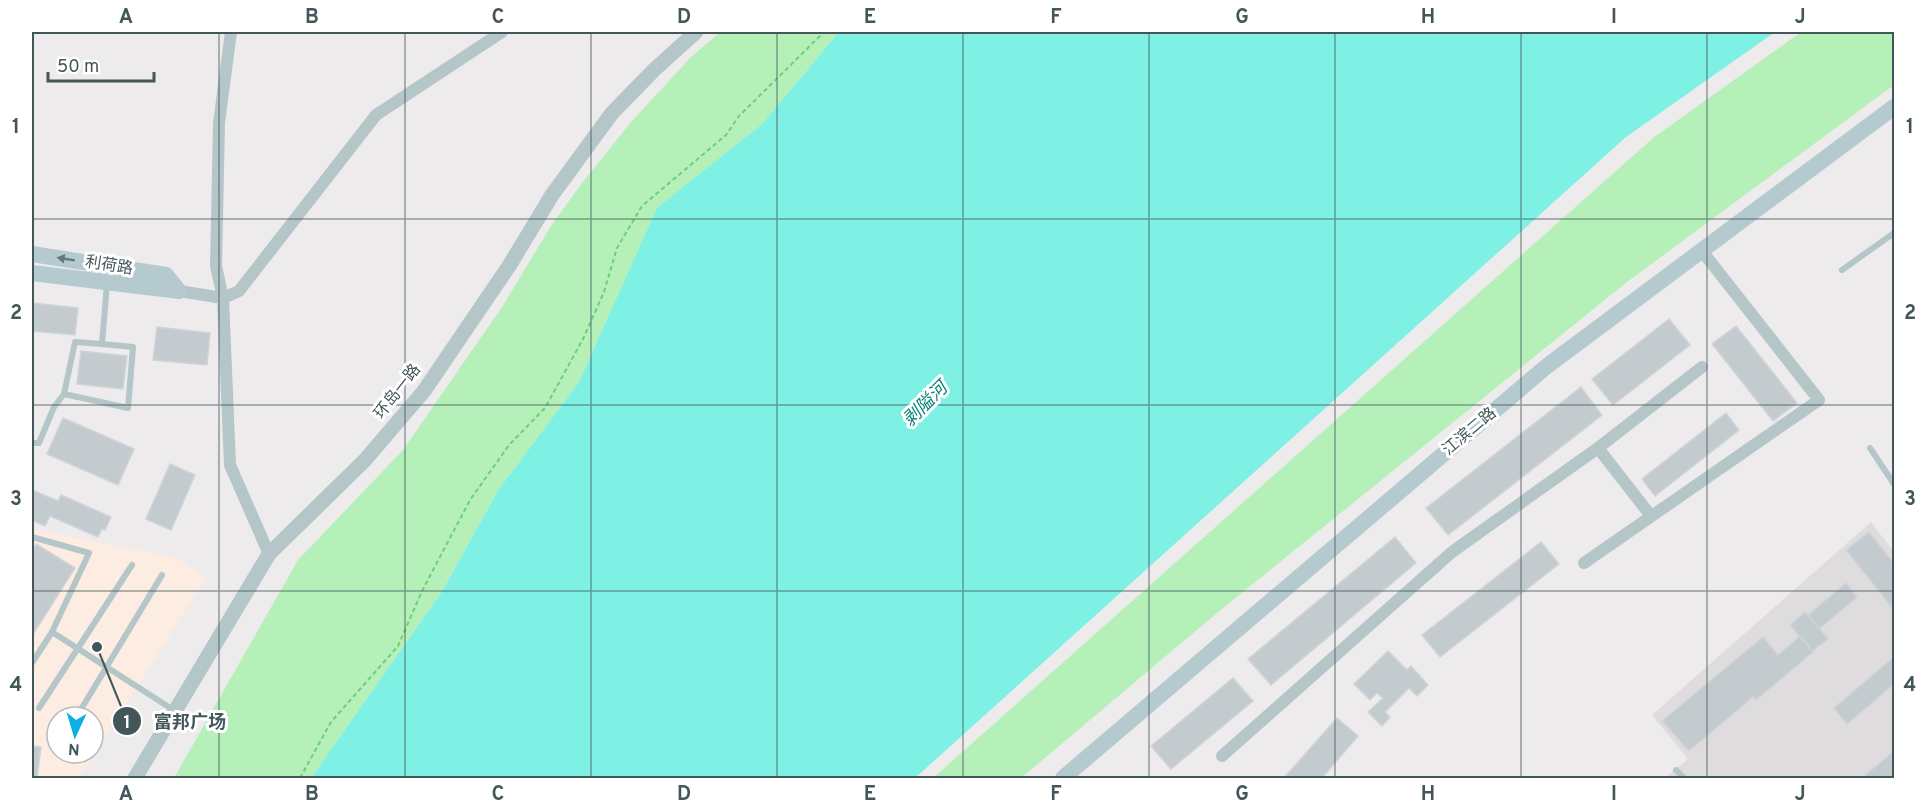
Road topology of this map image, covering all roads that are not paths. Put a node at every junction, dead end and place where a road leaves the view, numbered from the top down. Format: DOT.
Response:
graph roads {
  1 [pos="231,32"];
  2 [pos="502,32"];
  3 [pos="696,32"];
  4 [pos="1894,107"];
  5 [pos="1894,233"];
  6 [pos="1702,251"];
  7 [pos="32,254"];
  8 [pos="1842,270"];
  9 [pos="32,273"];
  10 [pos="107,282"];
  11 [pos="179,291"];
  12 [pos="223,298"];
  13 [pos="102,344"];
  14 [pos="1702,367"];
  15 [pos="64,394"];
  16 [pos="32,443"];
  17 [pos="1598,448"];
  18 [pos="1870,448"];
  19 [pos="1894,484"];
  20 [pos="1651,516"];
  21 [pos="32,537"];
  22 [pos="269,554"];
  23 [pos="1584,563"];
  24 [pos="132,565"];
  25 [pos="162,575"];
  26 [pos="52,632"];
  27 [pos="78,648"];
  28 [pos="32,663"];
  29 [pos="107,667"];
  30 [pos="84,705"];
  31 [pos="39,708"];
  32 [pos="176,711"];
  33 [pos="1222,756"];
  34 [pos="1676,770"];
  35 [pos="135,778"];
  36 [pos="1063,778"];
  37 [pos="1684,778"];
  1 -- 12 [label="street"];
  2 -- 12 [label="street"];
  3 -- 22 [label="street, 环岛一路"];
  4 -- 6 [label="main road, 江滨二路"];
  5 -- 8 [label="lane"];
  6 -- 20 [label="street"];
  6 -- 36 [label="main road, 江滨二路"];
  11 -- 7 [label="main road, 利荷路, one-way"];
  9 -- 10 [label="main road, 利荷路"];
  10 -- 11 [label="main road, 利荷路"];
  10 -- 13 [label="lane"];
  11 -- 12 [label="street, 利荷路"];
  12 -- 22 [label="street"];
  13 -- 15 [label="lane"];
  13 -- 15 [label="lane"];
  14 -- 17 [label="street"];
  15 -- 16 [label="lane"];
  17 -- 20 [label="street"];
  17 -- 33 [label="street"];
  18 -- 19 [label="lane"];
  20 -- 23 [label="street"];
  21 -- 26 [label="lane"];
  22 -- 32 [label="street, 环岛一路"];
  24 -- 27 [label="lane"];
  25 -- 29 [label="lane"];
  26 -- 27 [label="lane"];
  26 -- 28 [label="lane"];
  27 -- 29 [label="lane"];
  27 -- 31 [label="lane"];
  29 -- 30 [label="lane"];
  29 -- 32 [label="lane"];
  32 -- 35 [label="street, 环岛一路"];
  34 -- 37 [label="lane"];
}
